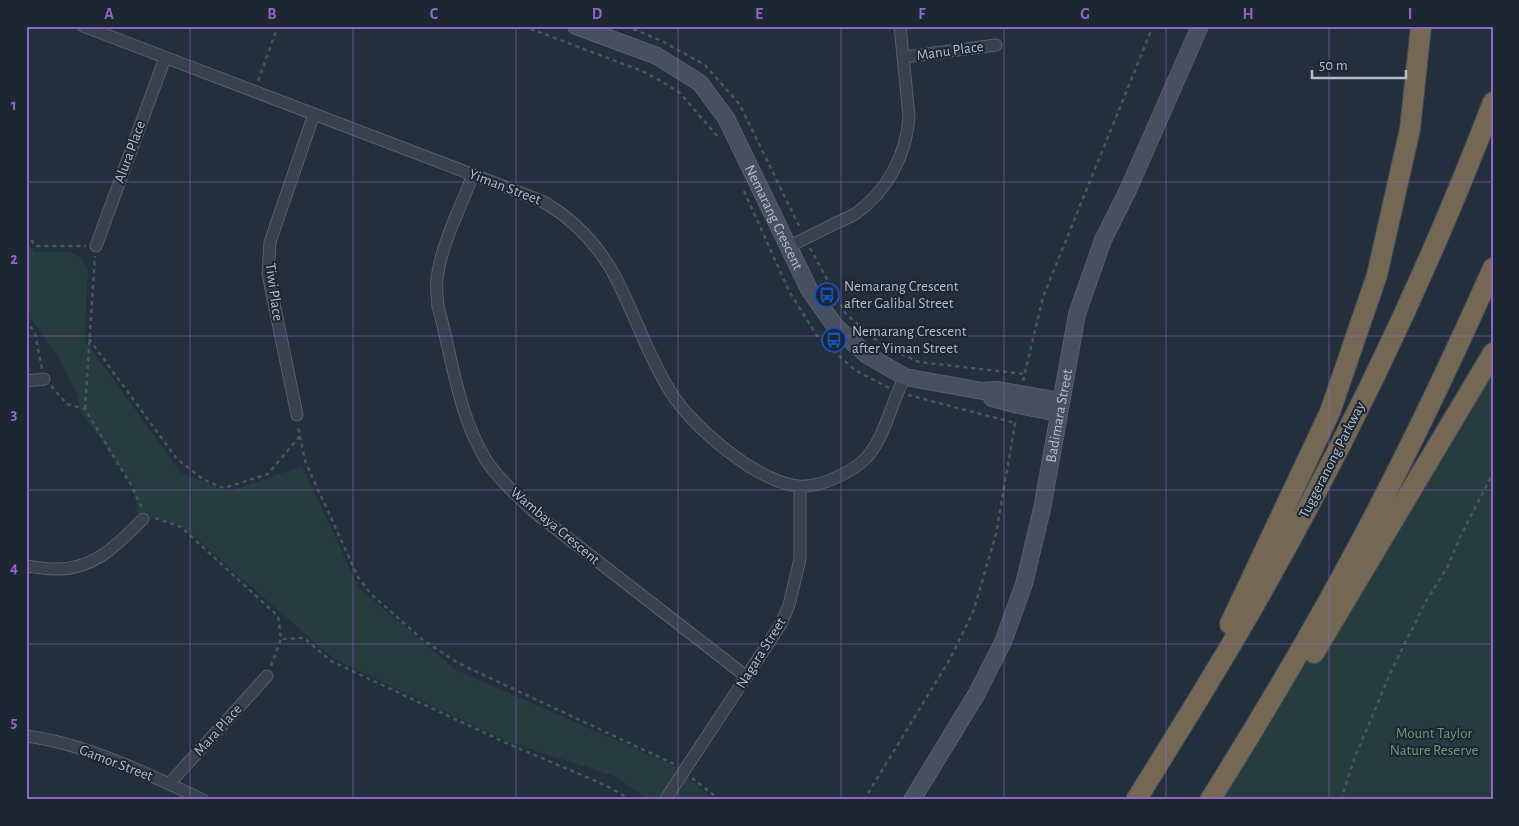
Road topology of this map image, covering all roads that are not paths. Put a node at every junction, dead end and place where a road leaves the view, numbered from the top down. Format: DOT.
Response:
graph roads {
  1 [pos="83,26"];
  2 [pos="576,26"];
  3 [pos="900,26"];
  4 [pos="1200,26"];
  5 [pos="1421,26"];
  6 [pos="996,45"];
  7 [pos="904,57"];
  8 [pos="165,58"];
  9 [pos="1493,102"];
  10 [pos="314,114"];
  11 [pos="473,175"];
  12 [pos="96,246"];
  13 [pos="789,247"];
  14 [pos="1493,268"];
  15 [pos="1493,353"];
  16 [pos="905,377"];
  17 [pos="44,379"];
  18 [pos="26,381"];
  19 [pos="1059,407"];
  20 [pos="297,415"];
  21 [pos="800,486"];
  22 [pos="143,519"];
  23 [pos="26,566"];
  24 [pos="267,676"];
  25 [pos="747,677"];
  26 [pos="1192,710"];
  27 [pos="26,736"];
  28 [pos="169,784"];
  29 [pos="1210,799"];
  30 [pos="203,800"];
  31 [pos="665,800"];
  32 [pos="912,800"];
  33 [pos="1136,800"];
  1 -- 8 [label="street, Yiman Street"];
  2 -- 13 [label="main road, Nemarang Crescent"];
  3 -- 7 [label="street"];
  4 -- 19 [label="main road, Badimara Street"];
  5 -- 26 [label="highway"];
  6 -- 7 [label="street, Manu Place"];
  7 -- 13 [label="street"];
  8 -- 10 [label="street, Yiman Street"];
  8 -- 12 [label="street, Alura Place"];
  9 -- 26 [label="highway, Tuggeranong Parkway"];
  10 -- 11 [label="street, Yiman Street"];
  10 -- 20 [label="street, Tiwi Place"];
  11 -- 21 [label="street, Yiman Street"];
  11 -- 25 [label="street, Wambaya Crescent"];
  13 -- 16 [label="main road, Nemarang Crescent"];
  14 -- 29 [label="highway"];
  15 -- 29 [label="highway"];
  16 -- 19 [label="main road, Nemarang Crescent"];
  16 -- 21 [label="street, Yiman Street"];
  17 -- 18 [label="street"];
  19 -- 32 [label="main road, Badimara Street"];
  21 -- 25 [label="street, Nagara Street"];
  22 -- 23 [label="street"];
  24 -- 28 [label="street, Mara Place"];
  25 -- 31 [label="street, Nagara Street"];
  26 -- 33 [label="highway, Tuggeranong Parkway"];
  27 -- 28 [label="street, Gamor Street"];
  28 -- 30 [label="street, Gamor Street"];
}
